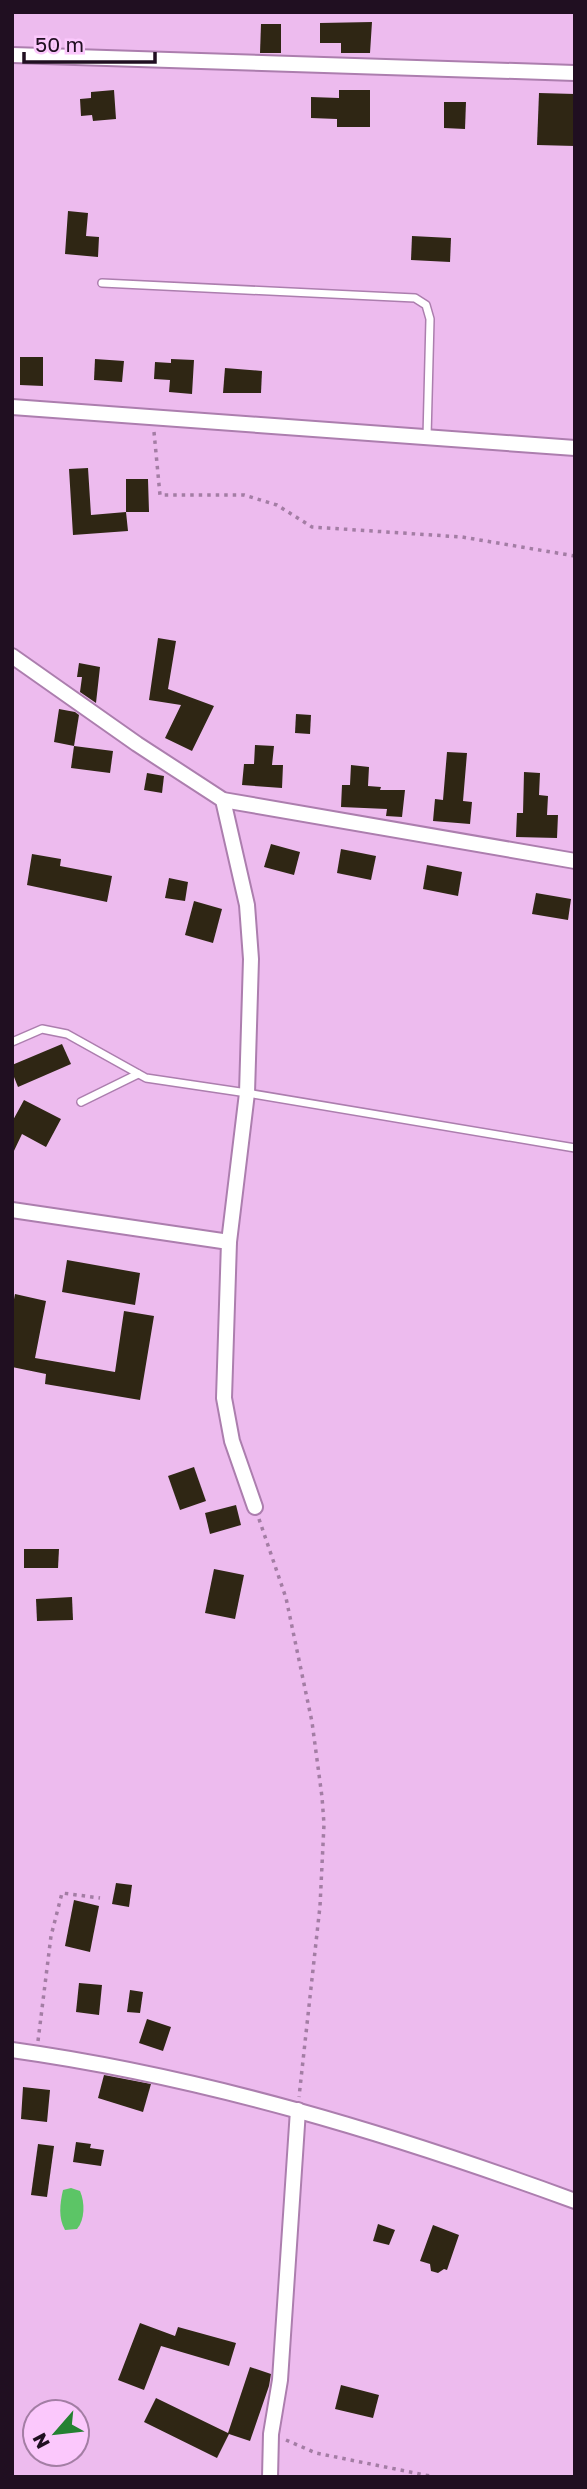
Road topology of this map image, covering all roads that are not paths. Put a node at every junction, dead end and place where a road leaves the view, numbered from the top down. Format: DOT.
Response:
graph roads {
  1 [pos="12,55"];
  2 [pos="575,73"];
  3 [pos="102,283"];
  4 [pos="12,407"];
  5 [pos="426,437"];
  6 [pos="575,448"];
  7 [pos="12,656"];
  8 [pos="223,800"];
  9 [pos="575,861"];
  10 [pos="12,1042"];
  11 [pos="138,1074"];
  12 [pos="247,1093"];
  13 [pos="81,1102"];
  14 [pos="575,1148"];
  15 [pos="12,1210"];
  16 [pos="229,1242"];
  17 [pos="255,1507"];
  18 [pos="12,2050"];
  19 [pos="298,2110"];
  20 [pos="575,2201"];
  21 [pos="270,2477"];
  1 -- 2 [label="street"];
  3 -- 5 [label="lane"];
  4 -- 5 [label="street"];
  5 -- 6 [label="street"];
  7 -- 8 [label="street"];
  8 -- 9 [label="street"];
  8 -- 12 [label="street"];
  10 -- 11 [label="lane"];
  11 -- 12 [label="lane"];
  11 -- 13 [label="lane"];
  12 -- 14 [label="lane"];
  12 -- 16 [label="street"];
  15 -- 16 [label="street"];
  16 -- 17 [label="street"];
  18 -- 19 [label="street"];
  19 -- 20 [label="street"];
  19 -- 21 [label="street"];
}
